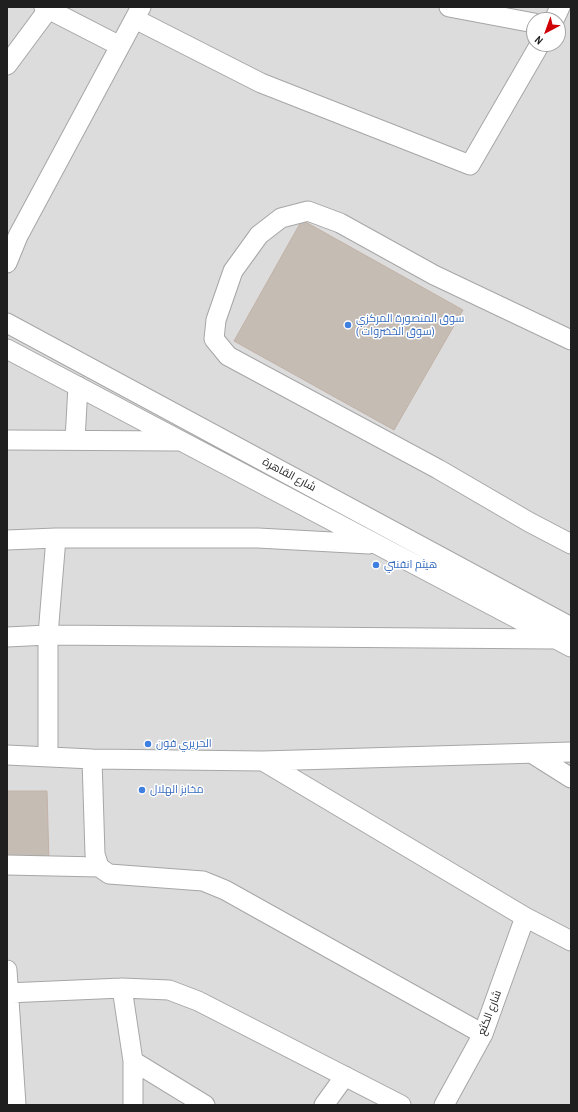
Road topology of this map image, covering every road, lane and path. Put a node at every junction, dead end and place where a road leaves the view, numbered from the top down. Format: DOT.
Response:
graph roads {
  1 [pos="449,7"];
  2 [pos="48,8"];
  3 [pos="138,13"];
  4 [pos="526,21"];
  5 [pos="120,46"];
  6 [pos="535,52"];
  7 [pos="7,65"];
  8 [pos="12,233"];
  9 [pos="7,263"];
  10 [pos="7,323"];
  11 [pos="571,340"];
  12 [pos="7,349"];
  13 [pos="78,386"];
  14 [pos="7,440"];
  15 [pos="75,440"];
  16 [pos="181,441"];
  17 [pos="56,538"];
  18 [pos="7,540"];
  19 [pos="374,544"];
  20 [pos="571,544"];
  21 [pos="571,627"];
  22 [pos="48,635"];
  23 [pos="7,637"];
  24 [pos="564,643"];
  25 [pos="571,752"];
  26 [pos="533,754"];
  27 [pos="7,755"];
  28 [pos="48,756"];
  29 [pos="92,760"];
  30 [pos="263,761"];
  31 [pos="571,778"];
  32 [pos="7,865"];
  33 [pos="99,867"];
  34 [pos="525,917"];
  35 [pos="571,941"];
  36 [pos="7,970"];
  37 [pos="122,988"];
  38 [pos="7,993"];
  39 [pos="483,1034"];
  40 [pos="133,1061"];
  41 [pos="345,1076"];
  42 [pos="16,1105"];
  43 [pos="133,1105"];
  44 [pos="205,1105"];
  45 [pos="324,1105"];
  46 [pos="401,1105"];
  47 [pos="444,1105"];
  1 -- 4 [label="street"];
  2 -- 5 [label="street"];
  2 -- 7 [label="street"];
  3 -- 5 [label="street"];
  3 -- 6 [label="street"];
  5 -- 8 [label="street"];
  8 -- 9 [label="street"];
  10 -- 21 [label="street, شارع القاهرة"];
  11 -- 20 [label="street"];
  12 -- 13 [label="street, شارع القاهرة"];
  13 -- 15 [label="street"];
  13 -- 16 [label="street, شارع القاهرة"];
  14 -- 15 [label="street"];
  15 -- 16 [label="street"];
  16 -- 19 [label="street, شارع القاهرة"];
  17 -- 18 [label="street"];
  17 -- 19 [label="street"];
  17 -- 22 [label="street"];
  19 -- 24 [label="street, شارع القاهرة"];
  22 -- 23 [label="street"];
  22 -- 24 [label="street"];
  22 -- 28 [label="street"];
  25 -- 26 [label="street"];
  26 -- 30 [label="street"];
  26 -- 31 [label="street"];
  27 -- 28 [label="street"];
  28 -- 29 [label="street"];
  29 -- 30 [label="street"];
  29 -- 33 [label="street"];
  30 -- 34 [label="street"];
  32 -- 33 [label="street"];
  33 -- 39 [label="street"];
  34 -- 35 [label="street"];
  34 -- 39 [label="street, شارع الكثع"];
  36 -- 38 [label="street"];
  37 -- 38 [label="street"];
  37 -- 40 [label="street"];
  37 -- 41 [label="street"];
  38 -- 42 [label="street"];
  39 -- 47 [label="street, شارع الكثع"];
  40 -- 43 [label="street"];
  40 -- 44 [label="street"];
  41 -- 45 [label="street"];
  41 -- 46 [label="street"];
}
